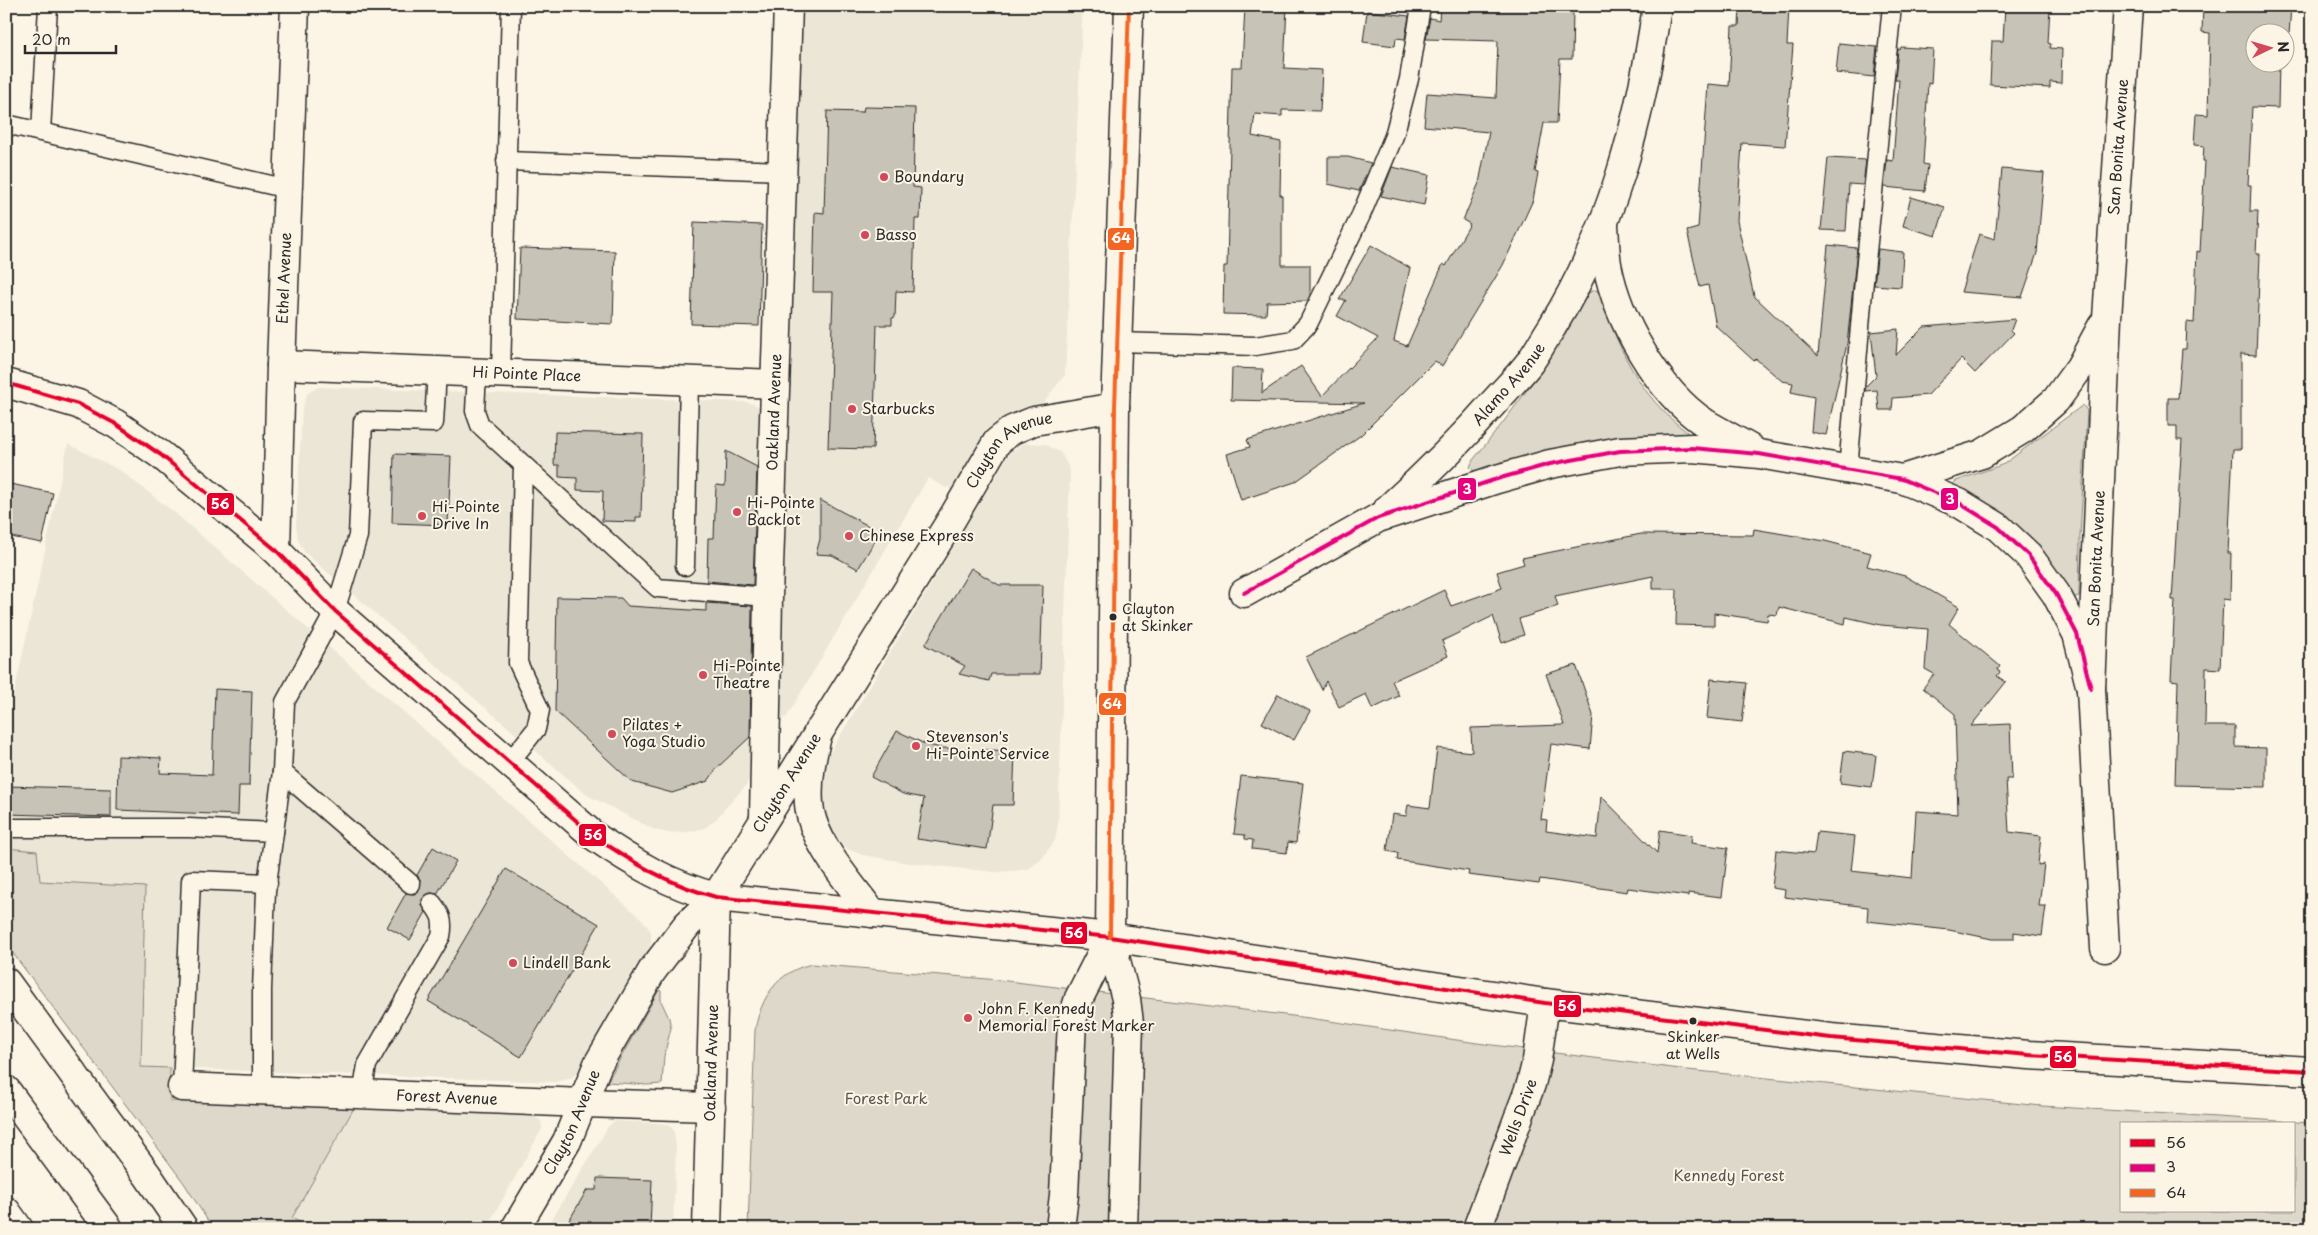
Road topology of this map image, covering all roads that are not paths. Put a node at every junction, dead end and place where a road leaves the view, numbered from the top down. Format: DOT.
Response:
graph roads {
  1 [pos="48,6"];
  2 [pos="295,6"];
  3 [pos="511,6"];
  4 [pos="788,6"];
  5 [pos="1129,6"];
  6 [pos="1421,6"];
  7 [pos="1656,6"];
  8 [pos="1892,6"];
  9 [pos="2128,6"];
  10 [pos="6,124"];
  11 [pos="41,132"];
  12 [pos="506,161"];
  13 [pos="782,171"];
  14 [pos="288,189"];
  15 [pos="1604,224"];
  16 [pos="2106,318"];
  17 [pos="1118,342"];
  18 [pos="281,365"];
  19 [pos="437,371"];
  20 [pos="489,373"];
  21 [pos="689,380"];
  22 [pos="6,383"];
  23 [pos="775,384"];
  24 [pos="1115,407"];
  25 [pos="1759,454"];
  26 [pos="523,465"];
  27 [pos="1848,470"];
  28 [pos="1902,479"];
  29 [pos="1378,518"];
  30 [pos="276,550"];
  31 [pos="685,566"];
  32 [pos="1244,593"];
  33 [pos="768,597"];
  34 [pos="335,610"];
  35 [pos="2091,689"];
  36 [pos="818,732"];
  37 [pos="509,763"];
  38 [pos="282,772"];
  39 [pos="764,818"];
  40 [pos="6,828"];
  41 [pos="274,832"];
  42 [pos="268,883"];
  43 [pos="411,884"];
  44 [pos="716,897"];
  45 [pos="432,902"];
  46 [pos="872,913"];
  47 [pos="1110,937"];
  48 [pos="2105,948"];
  49 [pos="6,982"];
  50 [pos="1545,1003"];
  51 [pos="2312,1071"];
  52 [pos="182,1087"];
  53 [pos="6,1090"];
  54 [pos="262,1090"];
  55 [pos="362,1094"];
  56 [pos="584,1103"];
  57 [pos="711,1107"];
  58 [pos="6,1211"];
  59 [pos="19,1229"];
  60 [pos="109,1229"];
  61 [pos="184,1229"];
  62 [pos="515,1229"];
  63 [pos="707,1229"];
  64 [pos="1060,1229"];
  65 [pos="1123,1229"];
  66 [pos="1477,1229"];
  1 -- 11 [label="lane"];
  2 -- 14 [label="main road, Ethel Avenue"];
  3 -- 12 [label="lane"];
  4 -- 13 [label="main road, Oakland Avenue"];
  5 -- 17 [label="main road"];
  6 -- 17 [label="lane"];
  7 -- 15 [label="main road, Alamo Avenue"];
  8 -- 27 [label="lane"];
  9 -- 16 [label="main road, San Bonita Avenue"];
  10 -- 11 [label="lane"];
  11 -- 14 [label="lane"];
  12 -- 13 [label="lane"];
  12 -- 20 [label="lane"];
  13 -- 23 [label="main road, Oakland Avenue"];
  14 -- 18 [label="main road, Ethel Avenue"];
  15 -- 25 [label="main road, Alamo Avenue"];
  15 -- 29 [label="main road, Alamo Avenue"];
  16 -- 28 [label="main road, San Bonita Avenue"];
  16 -- 35 [label="main road, San Bonita Avenue"];
  17 -- 24 [label="main road"];
  18 -- 19 [label="main road, Hi Pointe Place"];
  18 -- 30 [label="main road, Ethel Avenue"];
  19 -- 20 [label="main road, Hi Pointe Place"];
  19 -- 34 [label="lane"];
  20 -- 21 [label="main road, Hi Pointe Place"];
  20 -- 26 [label="lane"];
  21 -- 23 [label="main road, Hi Pointe Place"];
  21 -- 31 [label="lane"];
  22 -- 30 [label="main road"];
  23 -- 33 [label="main road, Oakland Avenue"];
  24 -- 36 [label="main road, Clayton Avenue"];
  24 -- 47 [label="main road"];
  25 -- 27 [label="main road"];
  25 -- 29 [label="main road"];
  26 -- 33 [label="lane"];
  26 -- 37 [label="lane"];
  27 -- 28 [label="main road"];
  28 -- 35 [label="main road"];
  29 -- 32 [label="main road"];
  30 -- 34 [label="main road"];
  33 -- 39 [label="main road, Oakland Avenue"];
  34 -- 37 [label="main road"];
  34 -- 38 [label="lane"];
  35 -- 48 [label="main road, San Bonita Avenue"];
  36 -- 39 [label="main road, Clayton Avenue"];
  36 -- 46 [label="main road"];
  37 -- 44 [label="main road"];
  38 -- 41 [label="lane"];
  38 -- 43 [label="lane"];
  39 -- 44 [label="main road, Clayton Avenue"];
  40 -- 41 [label="lane"];
  41 -- 42 [label="lane"];
  42 -- 52 [label="lane"];
  42 -- 54 [label="lane"];
  44 -- 46 [label="main road"];
  44 -- 56 [label="main road, Clayton Avenue"];
  44 -- 57 [label="main road, Oakland Avenue"];
  45 -- 55 [label="lane"];
  46 -- 47 [label="main road"];
  47 -- 50 [label="main road"];
  47 -- 64 [label="main road"];
  47 -- 65 [label="main road"];
  49 -- 61 [label="main road"];
  50 -- 51 [label="main road"];
  50 -- 66 [label="main road, Wells Drive"];
  52 -- 54 [label="main road, Forest Avenue"];
  53 -- 60 [label="main road"];
  54 -- 55 [label="main road, Forest Avenue"];
  55 -- 56 [label="main road, Forest Avenue"];
  56 -- 57 [label="main road, Forest Avenue"];
  56 -- 62 [label="main road, Clayton Avenue"];
  57 -- 63 [label="main road, Oakland Avenue"];
  58 -- 59 [label="main road"];
}
